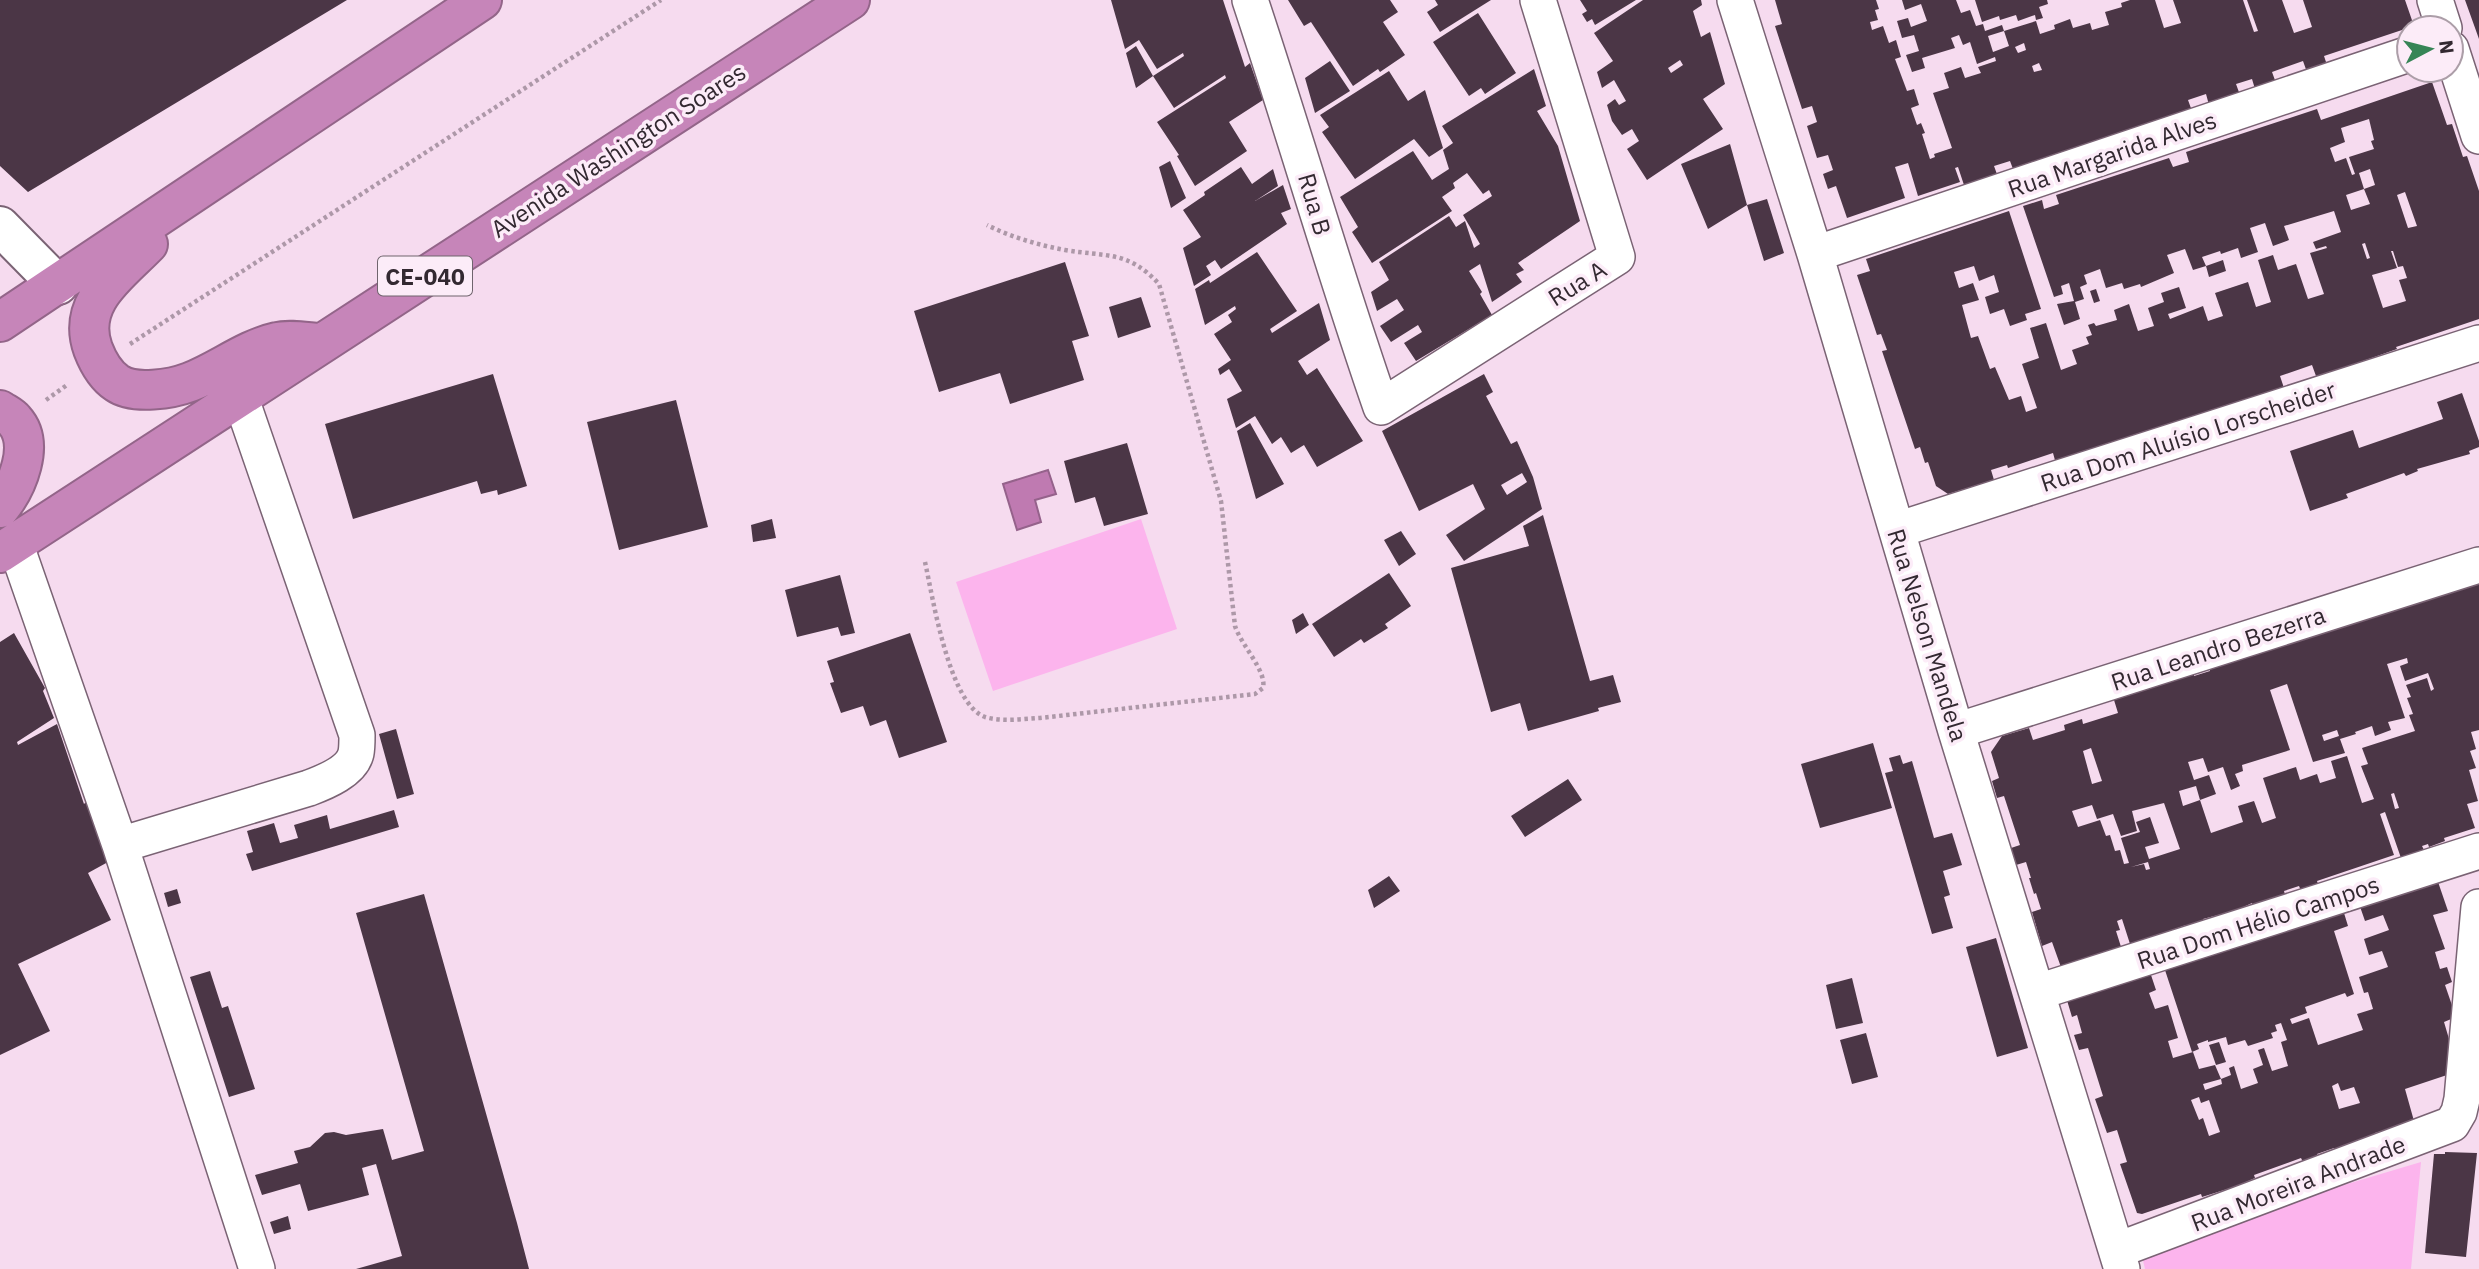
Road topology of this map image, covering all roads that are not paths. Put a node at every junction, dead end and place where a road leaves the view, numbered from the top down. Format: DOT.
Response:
graph roads {
  1 [pos="482,0"];
  2 [pos="850,0"];
  3 [pos="1250,0"];
  4 [pos="1538,0"];
  5 [pos="1735,0"];
  6 [pos="2395,59"];
  7 [pos="2462,84"];
  8 [pos="2479,136"];
  9 [pos="209,183"];
  10 [pos="0,226"];
  11 [pos="1815,254"];
  12 [pos="58,285"];
  13 [pos="0,322"];
  14 [pos="320,343"];
  15 [pos="2479,343"];
  16 [pos="240,396"];
  17 [pos="1381,407"];
  18 [pos="7,416"];
  19 [pos="0,508"];
  20 [pos="1897,530"];
  21 [pos="8,548"];
  22 [pos="2479,565"];
  23 [pos="1956,731"];
  24 [pos="120,845"];
  25 [pos="2479,851"];
  26 [pos="2479,907"];
  27 [pos="2038,992"];
  28 [pos="2120,1260"];
  29 [pos="257,1269"];
  1 -- 9 [label="highway"];
  2 -- 14 [label="highway, Avenida Washington Soares / CE-040"];
  3 -- 17 [label="street, Rua B"];
  4 -- 17 [label="street, Rua A"];
  5 -- 11 [label="street, Rua Nelson Mandela"];
  6 -- 11 [label="street, Rua Margarida Alves"];
  7 -- 8 [label="street"];
  9 -- 12 [label="highway"];
  9 -- 14 [label="highway"];
  10 -- 12 [label="street"];
  11 -- 20 [label="street, Rua Nelson Mandela"];
  12 -- 13 [label="highway"];
  14 -- 16 [label="highway, Avenida Washington Soares / CE-040"];
  15 -- 20 [label="street, Rua Dom Aluísio Lorscheider"];
  16 -- 21 [label="highway, Avenida Washington Soares / CE-040"];
  16 -- 24 [label="street"];
  18 -- 19 [label="highway"];
  20 -- 23 [label="street, Rua Nelson Mandela"];
  21 -- 24 [label="street"];
  22 -- 23 [label="street, Rua Leandro Bezerra"];
  23 -- 27 [label="street, Rua Nelson Mandela"];
  24 -- 29 [label="street"];
  25 -- 27 [label="street, Rua Dom Hélio Campos"];
  26 -- 28 [label="street, Rua Moreira Andrade"];
  27 -- 28 [label="street, Rua Nelson Mandela"];
}
